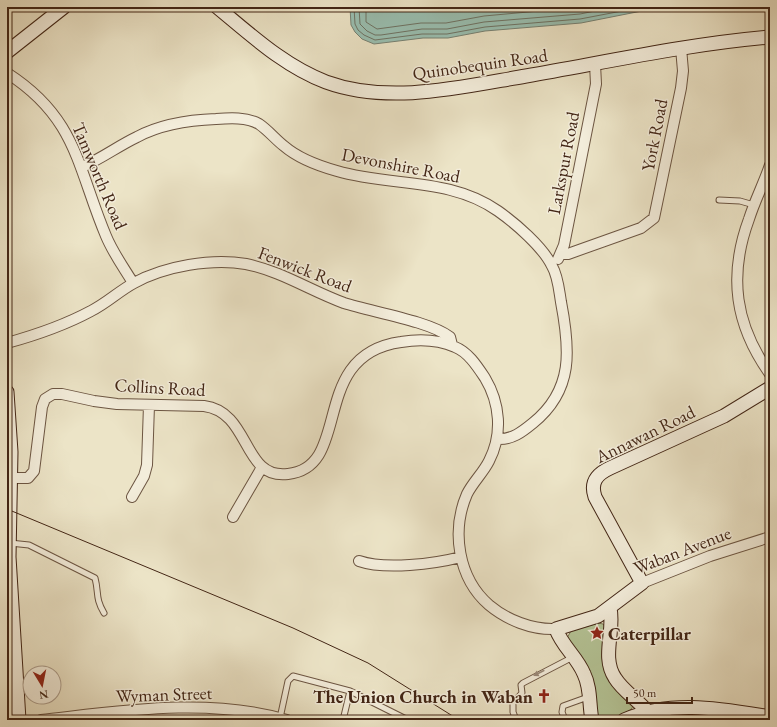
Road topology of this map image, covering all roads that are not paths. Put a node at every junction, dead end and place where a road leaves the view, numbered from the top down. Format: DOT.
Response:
graph roads {
  1 [pos="64,7"];
  2 [pos="217,7"];
  3 [pos="770,37"];
  4 [pos="681,48"];
  5 [pos="7,52"];
  6 [pos="595,64"];
  7 [pos="7,73"];
  8 [pos="82,167"];
  9 [pos="770,168"];
  10 [pos="719,200"];
  11 [pos="754,205"];
  12 [pos="562,254"];
  13 [pos="552,264"];
  14 [pos="134,283"];
  15 [pos="7,343"];
  16 [pos="452,345"];
  17 [pos="770,374"];
  18 [pos="770,388"];
  19 [pos="7,392"];
  20 [pos="149,405"];
  21 [pos="497,439"];
  22 [pos="262,467"];
  23 [pos="11,478"];
  24 [pos="132,497"];
  25 [pos="233,517"];
  26 [pos="770,537"];
  27 [pos="9,542"];
  28 [pos="461,558"];
  29 [pos="359,561"];
  30 [pos="642,583"];
  31 [pos="610,608"];
  32 [pos="104,612"];
  33 [pos="9,617"];
  34 [pos="556,629"];
  35 [pos="574,656"];
  36 [pos="350,691"];
  37 [pos="589,697"];
  38 [pos="648,714"];
  39 [pos="770,717"];
  40 [pos="284,719"];
  41 [pos="19,720"];
  42 [pos="41,720"];
  43 [pos="343,720"];
  44 [pos="408,720"];
  45 [pos="516,720"];
  46 [pos="565,720"];
  47 [pos="592,720"];
  48 [pos="624,720"];
  1 -- 5 [label="main road"];
  2 -- 6 [label="main road, Quinobequin Road"];
  3 -- 4 [label="main road, Quinobequin Road"];
  4 -- 6 [label="main road, Quinobequin Road"];
  4 -- 12 [label="street, York Road"];
  6 -- 12 [label="street, Larkspur Road"];
  7 -- 8 [label="street, Tamworth Road"];
  8 -- 13 [label="street, Devonshire Road"];
  8 -- 14 [label="street, Tamworth Road"];
  9 -- 11 [label="street"];
  10 -- 11 [label="lane"];
  11 -- 17 [label="street"];
  12 -- 13 [label="street"];
  13 -- 21 [label="street, Devonshire Road"];
  14 -- 15 [label="street, Fenwick Road"];
  14 -- 16 [label="street, Fenwick Road"];
  16 -- 21 [label="street"];
  16 -- 22 [label="street"];
  18 -- 30 [label="main road, Annawan Road"];
  19 -- 23 [label="main road"];
  20 -- 22 [label="street, Collins Road"];
  20 -- 23 [label="street, Collins Road"];
  20 -- 24 [label="street"];
  21 -- 28 [label="street"];
  22 -- 25 [label="street"];
  23 -- 27 [label="main road"];
  26 -- 30 [label="street, Waban Avenue"];
  27 -- 32 [label="lane"];
  27 -- 33 [label="main road"];
  28 -- 29 [label="street"];
  28 -- 34 [label="street"];
  30 -- 31 [label="main road, Waban Avenue"];
  31 -- 34 [label="main road"];
  31 -- 38 [label="main road"];
  33 -- 41 [label="main road"];
  34 -- 35 [label="main road"];
  35 -- 37 [label="main road"];
  35 -- 45 [label="lane, one-way"];
  36 -- 40 [label="lane"];
  36 -- 43 [label="lane"];
  36 -- 44 [label="lane"];
  37 -- 46 [label="lane"];
  37 -- 47 [label="main road"];
  38 -- 39 [label="main road"];
  38 -- 48 [label="main road"];
  40 -- 42 [label="street, Wyman Street"];
}
